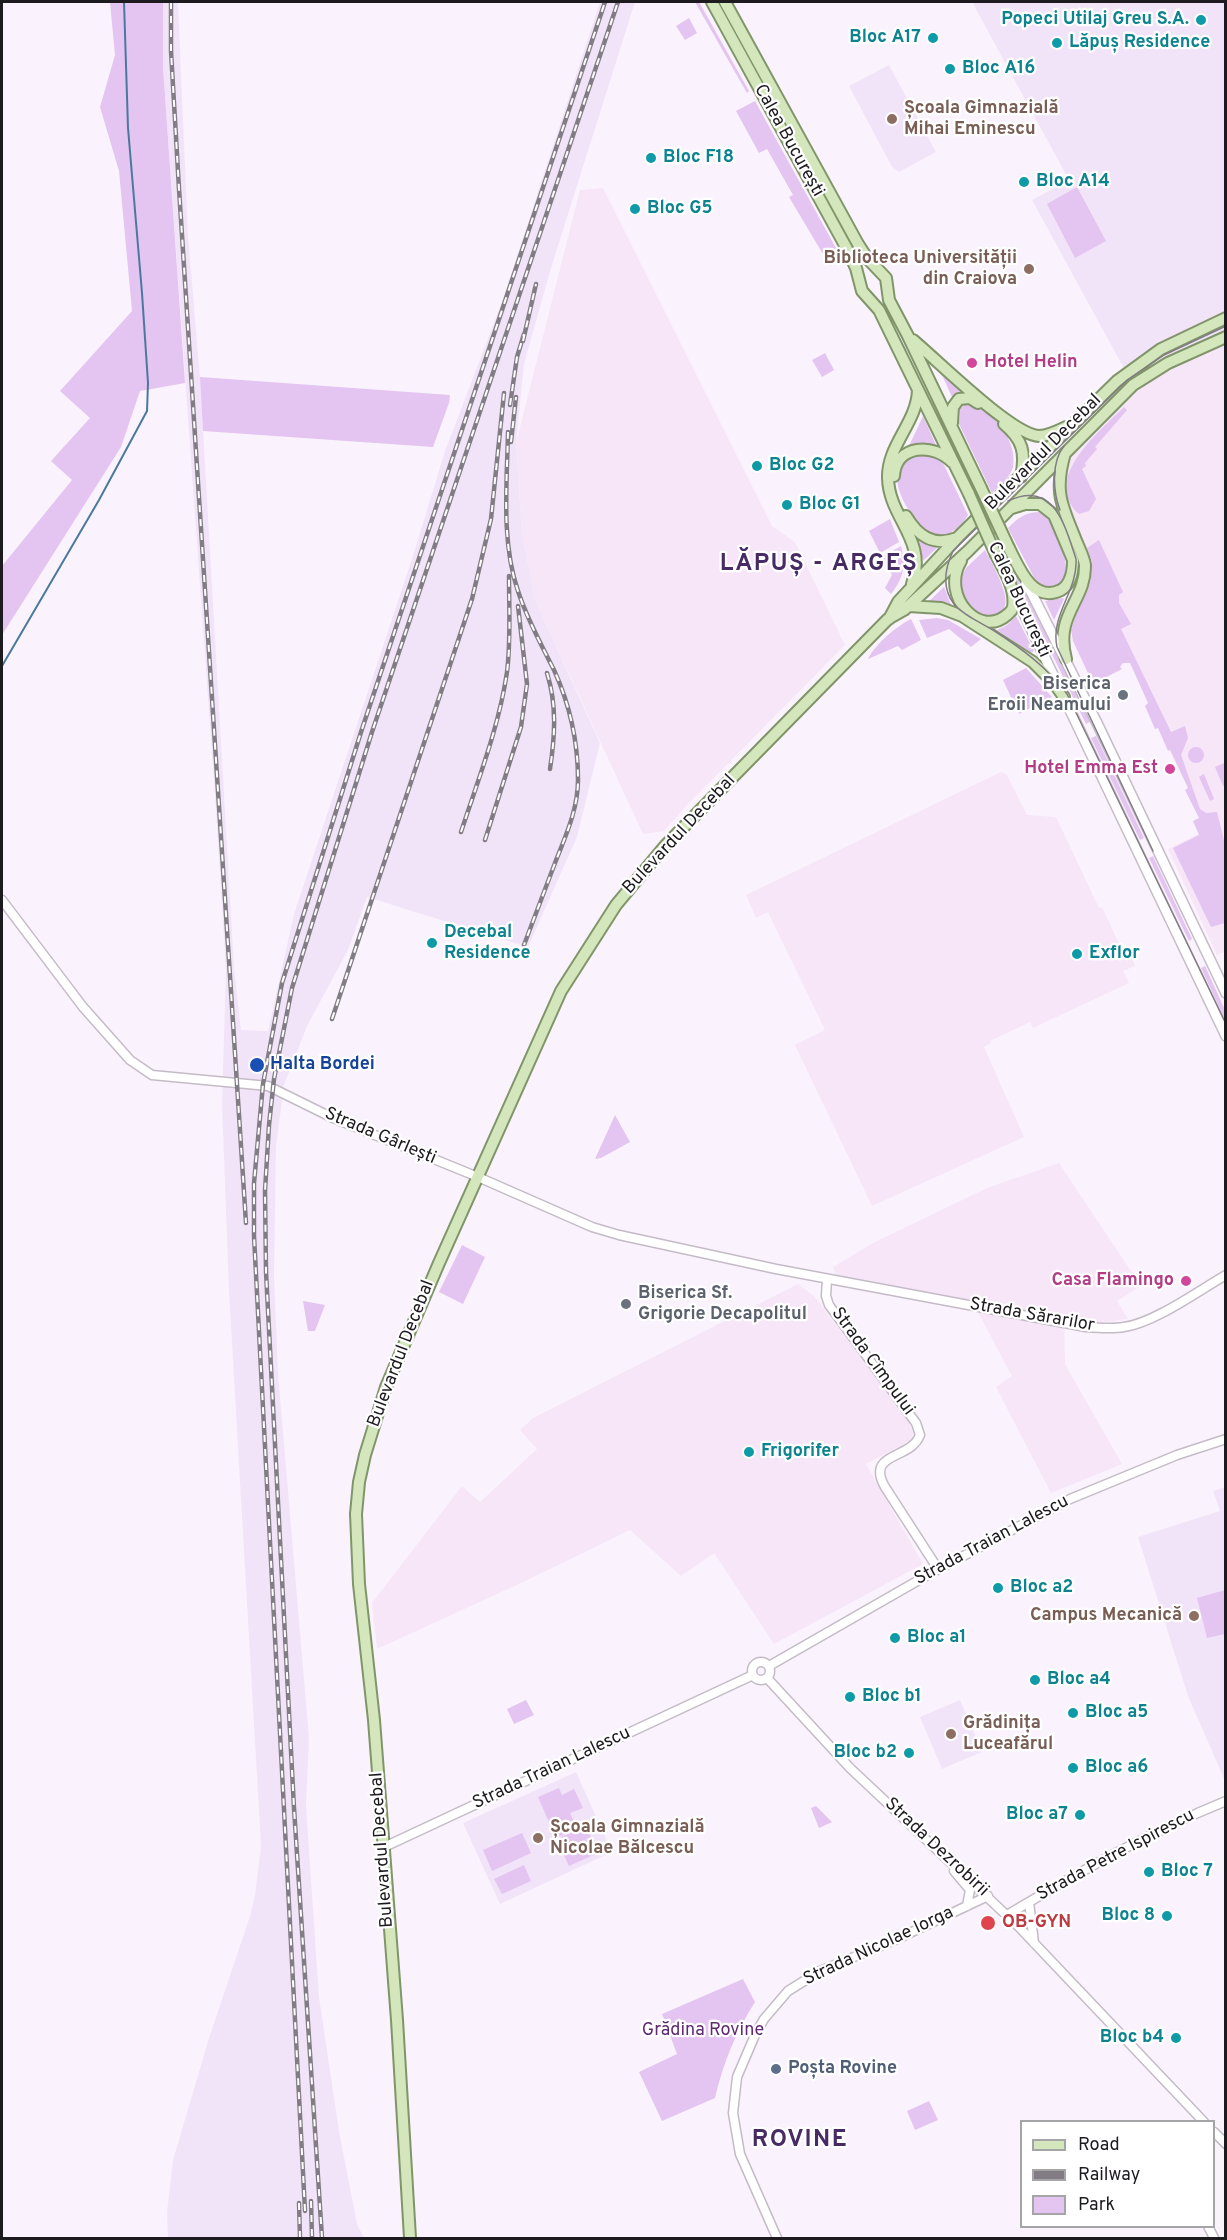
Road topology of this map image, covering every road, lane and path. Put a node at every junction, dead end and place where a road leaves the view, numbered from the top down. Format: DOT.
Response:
graph roads {
  1 [pos="712,2"];
  2 [pos="725,2"];
  3 [pos="878,271"];
  4 [pos="860,282"];
  5 [pos="887,288"];
  6 [pos="869,297"];
  7 [pos="1226,318"];
  8 [pos="908,336"];
  9 [pos="1226,337"];
  10 [pos="918,390"];
  11 [pos="1072,425"];
  12 [pos="952,427"];
  13 [pos="1065,452"];
  14 [pos="956,466"];
  15 [pos="1020,477"];
  16 [pos="1009,510"];
  17 [pos="958,537"];
  18 [pos="968,551"];
  19 [pos="1025,579"];
  20 [pos="1011,586"];
  21 [pos="909,590"];
  22 [pos="908,606"];
  23 [pos="888,619"];
  24 [pos="1066,659"];
  25 [pos="1064,698"];
  26 [pos="2,900"];
  27 [pos="1226,993"];
  28 [pos="1226,1036"];
  29 [pos="478,1177"];
  30 [pos="1226,1275"];
  31 [pos="827,1279"];
  32 [pos="1226,1439"];
  33 [pos="938,1569"];
  34 [pos="769,1666"];
  35 [pos="753,1675"];
  36 [pos="767,1678"];
  37 [pos="1226,1801"];
  38 [pos="382,1848"];
  39 [pos="946,1858"];
  40 [pos="988,1896"];
  41 [pos="1029,1902"];
  42 [pos="967,1906"];
  43 [pos="1007,1915"];
  44 [pos="1035,1943"];
  45 [pos="1203,2120"];
  46 [pos="1215,2133"];
  47 [pos="1226,2144"];
  48 [pos="410,2238"];
  49 [pos="777,2238"];
  1 -- 4 [label="main road, Calea București"];
  2 -- 3 [label="main road, Calea București"];
  3 -- 4 [label="main road"];
  3 -- 5 [label="main road"];
  4 -- 6 [label="main road"];
  5 -- 6 [label="main road"];
  5 -- 8 [label="main road, Calea București"];
  6 -- 10 [label="main road, Calea București"];
  7 -- 11 [label="main road, Bulevardul Decebal"];
  8 -- 11 [label="main road"];
  8 -- 12 [label="main road, Calea București"];
  9 -- 13 [label="main road, Bulevardul Decebal"];
  10 -- 14 [label="main road, Calea București"];
  10 -- 21 [label="main road"];
  11 -- 15 [label="main road, Bulevardul Decebal"];
  12 -- 15 [label="main road"];
  12 -- 19 [label="main road, Calea București, bridge"];
  13 -- 16 [label="main road, Bulevardul Decebal"];
  13 -- 24 [label="main road"];
  14 -- 17 [label="main road"];
  14 -- 20 [label="main road, Calea București, bridge"];
  15 -- 17 [label="main road, Bulevardul Decebal"];
  16 -- 18 [label="main road, Bulevardul Decebal"];
  16 -- 19 [label="main road"];
  17 -- 21 [label="main road, Bulevardul Decebal"];
  18 -- 20 [label="main road"];
  18 -- 22 [label="main road, Bulevardul Decebal"];
  19 -- 24 [label="main road, Calea București"];
  20 -- 25 [label="main road, Calea București"];
  21 -- 23 [label="main road, Bulevardul Decebal"];
  22 -- 23 [label="main road, Bulevardul Decebal"];
  22 -- 25 [label="main road"];
  23 -- 29 [label="main road, Bulevardul Decebal"];
  24 -- 27 [label="main road, Calea București"];
  25 -- 28 [label="main road, Calea București"];
  26 -- 29 [label="street, Strada Gârlești"];
  29 -- 31 [label="street, Strada Gârlești"];
  29 -- 38 [label="main road, Bulevardul Decebal"];
  30 -- 31 [label="street, Strada Sărarilor"];
  31 -- 33 [label="street, Strada Cîmpului"];
  32 -- 33 [label="street, Strada Traian Lalescu"];
  33 -- 34 [label="street, Strada Traian Lalescu"];
  34 -- 35 [label="street"];
  34 -- 36 [label="street"];
  35 -- 36 [label="street"];
  35 -- 38 [label="street, Strada Traian Lalescu"];
  36 -- 39 [label="street, Strada Dezrobirii"];
  37 -- 41 [label="street, Strada Petre Ispirescu"];
  38 -- 48 [label="main road, Bulevardul Decebal"];
  39 -- 40 [label="street, Strada Dezrobirii"];
  39 -- 42 [label="street"];
  40 -- 42 [label="street, Strada Nicolae Iorga"];
  40 -- 43 [label="street, Strada Dezrobirii"];
  41 -- 43 [label="street, Strada Petre Ispirescu"];
  41 -- 44 [label="street"];
  42 -- 49 [label="street, Strada Nicolae Iorga"];
  43 -- 44 [label="street, Strada Dezrobirii"];
  44 -- 45 [label="street, Strada Dezrobirii"];
  46 -- 47 [label="street"];
}
